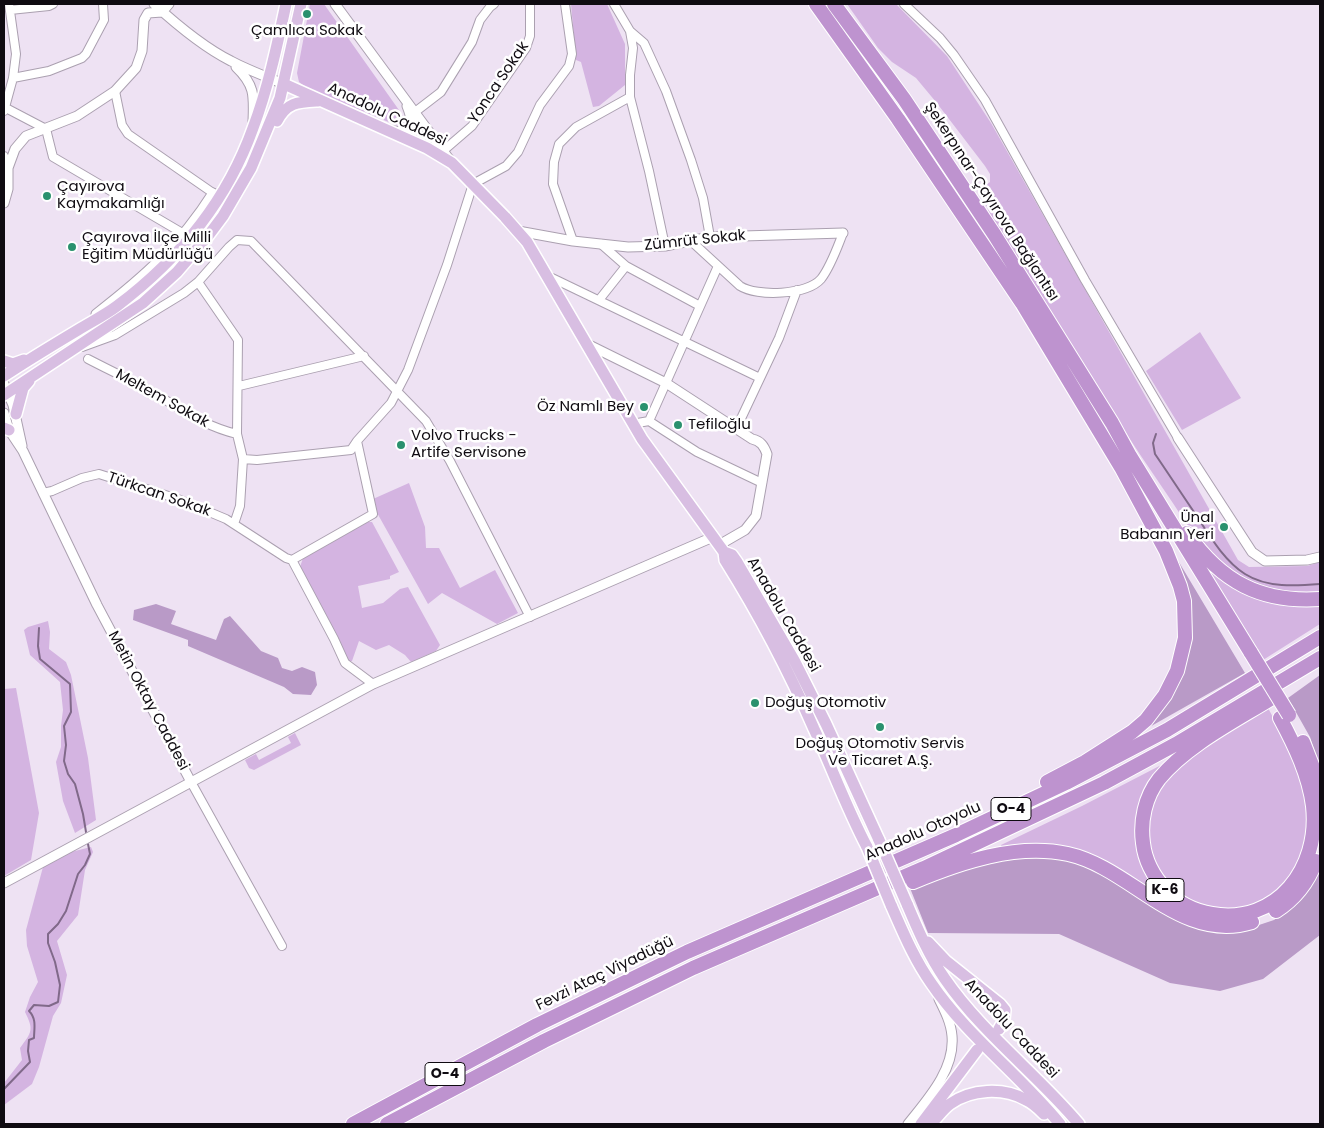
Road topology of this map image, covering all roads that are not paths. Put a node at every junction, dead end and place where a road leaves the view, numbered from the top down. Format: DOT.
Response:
graph roads {
  1 [pos="53,4"];
  2 [pos="103,4"];
  3 [pos="154,4"];
  4 [pos="170,4"];
  5 [pos="286,4"];
  6 [pos="301,4"];
  7 [pos="335,4"];
  8 [pos="494,4"];
  9 [pos="530,4"];
  10 [pos="566,4"];
  11 [pos="614,4"];
  12 [pos="816,4"];
  13 [pos="834,4"];
  14 [pos="904,4"];
  15 [pos="10,7"];
  16 [pos="162,12"];
  17 [pos="7,23"];
  18 [pos="177,23"];
  19 [pos="630,31"];
  20 [pos="229,60"];
  21 [pos="13,78"];
  22 [pos="269,78"];
  23 [pos="284,84"];
  24 [pos="116,91"];
  25 [pos="403,96"];
  26 [pos="630,97"];
  27 [pos="323,101"];
  28 [pos="4,108"];
  29 [pos="414,112"];
  30 [pos="46,129"];
  31 [pos="253,130"];
  32 [pos="388,130"];
  33 [pos="444,151"];
  34 [pos="4,156"];
  35 [pos="452,164"];
  36 [pos="8,168"];
  37 [pos="251,168"];
  38 [pos="473,184"];
  39 [pos="213,193"];
  40 [pos="4,203"];
  41 [pos="518,231"];
  42 [pos="843,233"];
  43 [pos="184,234"];
  44 [pos="710,237"];
  45 [pos="573,241"];
  46 [pos="692,241"];
  47 [pos="601,244"];
  48 [pos="665,246"];
  49 [pos="626,266"];
  50 [pos="718,266"];
  51 [pos="546,275"];
  52 [pos="198,282"];
  53 [pos="797,290"];
  54 [pos="600,300"];
  55 [pos="700,306"];
  56 [pos="72,333"];
  57 [pos="585,342"];
  58 [pos="684,343"];
  59 [pos="69,352"];
  60 [pos="35,356"];
  61 [pos="364,356"];
  62 [pos="88,360"];
  63 [pos="4,361"];
  64 [pos="1061,367"];
  65 [pos="4,376"];
  66 [pos="32,377"];
  67 [pos="760,378"];
  68 [pos="666,383"];
  69 [pos="239,386"];
  70 [pos="5,390"];
  71 [pos="397,391"];
  72 [pos="10,414"];
  73 [pos="648,422"];
  74 [pos="1112,423"];
  75 [pos="632,424"];
  76 [pos="737,427"];
  77 [pos="6,429"];
  78 [pos="237,434"];
  79 [pos="1178,438"];
  80 [pos="357,441"];
  81 [pos="23,451"];
  82 [pos="243,459"];
  83 [pos="762,483"];
  84 [pos="42,493"];
  85 [pos="234,524"];
  86 [pos="719,545"];
  87 [pos="1320,557"];
  88 [pos="292,560"];
  89 [pos="1320,599"];
  90 [pos="530,616"];
  91 [pos="1320,637"];
  92 [pos="1248,655"];
  93 [pos="1320,658"];
  94 [pos="372,684"];
  95 [pos="1285,717"];
  96 [pos="191,782"];
  97 [pos="1320,796"];
  98 [pos="1002,814"];
  99 [pos="1320,845"];
  100 [pos="4,883"];
  101 [pos="813,915"];
  102 [pos="919,932"];
  103 [pos="282,946"];
  104 [pos="687,952"];
  105 [pos="931,984"];
  106 [pos="999,1029"];
  107 [pos="977,1050"];
  108 [pos="353,1124"];
  109 [pos="387,1124"];
  110 [pos="908,1124"];
  111 [pos="921,1124"];
  112 [pos="931,1124"];
  113 [pos="1055,1124"];
  114 [pos="1060,1124"];
  115 [pos="1079,1124"];
  1 -- 15 [label="street"];
  2 -- 21 [label="street"];
  3 -- 16 [label="street"];
  4 -- 16 [label="street"];
  4 -- 18 [label="street"];
  5 -- 22 [label="main road"];
  6 -- 23 [label="main road"];
  7 -- 25 [label="street"];
  8 -- 29 [label="street"];
  9 -- 33 [label="street, Yonca Sokak"];
  10 -- 38 [label="street"];
  11 -- 19 [label="street"];
  12 -- 64 [label="highway, Şekerpınar-Çayırova Bağlantısı"];
  13 -- 74 [label="highway, Şekerpınar-Çayırova Bağlantısı"];
  14 -- 79 [label="street"];
  15 -- 17 [label="street"];
  16 -- 18 [label="street"];
  16 -- 24 [label="street"];
  17 -- 21 [label="street"];
  18 -- 20 [label="street"];
  19 -- 26 [label="street"];
  19 -- 44 [label="street"];
  20 -- 22 [label="street"];
  20 -- 31 [label="street"];
  21 -- 28 [label="street"];
  22 -- 23 [label="street"];
  22 -- 31 [label="main road"];
  23 -- 27 [label="main road, Anadolu Caddesi"];
  23 -- 37 [label="main road"];
  24 -- 30 [label="street"];
  24 -- 39 [label="street"];
  25 -- 29 [label="street"];
  25 -- 32 [label="street"];
  26 -- 45 [label="street"];
  26 -- 48 [label="street"];
  27 -- 32 [label="main road, Anadolu Caddesi"];
  27 -- 37 [label="main road"];
  28 -- 30 [label="street"];
  29 -- 33 [label="street"];
  30 -- 36 [label="street"];
  30 -- 43 [label="street"];
  31 -- 56 [label="main road"];
  32 -- 35 [label="main road, Anadolu Caddesi"];
  33 -- 35 [label="street"];
  34 -- 36 [label="street"];
  35 -- 38 [label="main road, Anadolu Caddesi"];
  36 -- 40 [label="street"];
  37 -- 59 [label="main road"];
  38 -- 41 [label="main road, Anadolu Caddesi"];
  38 -- 71 [label="street"];
  39 -- 43 [label="street"];
  41 -- 45 [label="street, Zümrüt Sokak"];
  41 -- 51 [label="main road, Anadolu Caddesi"];
  42 -- 44 [label="street, Zümrüt Sokak"];
  42 -- 53 [label="street"];
  43 -- 56 [label="street"];
  44 -- 46 [label="street, Zümrüt Sokak"];
  45 -- 47 [label="street, Zümrüt Sokak"];
  46 -- 48 [label="street, Zümrüt Sokak"];
  46 -- 50 [label="street"];
  47 -- 48 [label="street, Zümrüt Sokak"];
  47 -- 49 [label="street"];
  49 -- 54 [label="street"];
  49 -- 55 [label="street"];
  50 -- 53 [label="street"];
  50 -- 55 [label="street"];
  51 -- 54 [label="street"];
  51 -- 57 [label="main road, Anadolu Caddesi"];
  52 -- 59 [label="street"];
  52 -- 61 [label="street"];
  52 -- 69 [label="street"];
  53 -- 67 [label="street"];
  54 -- 58 [label="street"];
  55 -- 58 [label="street"];
  56 -- 60 [label="main road"];
  57 -- 68 [label="street"];
  57 -- 75 [label="main road, Anadolu Caddesi"];
  58 -- 67 [label="street"];
  58 -- 68 [label="street"];
  59 -- 66 [label="main road"];
  60 -- 63 [label="main road"];
  60 -- 65 [label="main road"];
  61 -- 69 [label="street"];
  61 -- 71 [label="street"];
  62 -- 78 [label="street, Meltem Sokak"];
  64 -- 92 [label="highway, K-6"];
  64 -- 98 [label="highway"];
  66 -- 70 [label="main road"];
  66 -- 72 [label="main road"];
  67 -- 76 [label="street"];
  68 -- 73 [label="street"];
  68 -- 76 [label="street"];
  69 -- 78 [label="street"];
  70 -- 72 [label="street, Metin Oktay Caddesi"];
  71 -- 80 [label="street"];
  71 -- 90 [label="street"];
  72 -- 77 [label="street, Metin Oktay Caddesi"];
  72 -- 81 [label="street, Metin Oktay Caddesi"];
  73 -- 75 [label="street"];
  73 -- 83 [label="street"];
  74 -- 89 [label="highway"];
  74 -- 92 [label="highway, K-6"];
  75 -- 86 [label="main road, Anadolu Caddesi"];
  76 -- 83 [label="street"];
  77 -- 81 [label="street, Metin Oktay Caddesi"];
  78 -- 82 [label="street"];
  79 -- 87 [label="street"];
  80 -- 82 [label="street"];
  80 -- 88 [label="street"];
  81 -- 84 [label="street, Metin Oktay Caddesi"];
  82 -- 85 [label="street"];
  83 -- 86 [label="street"];
  84 -- 85 [label="street, Türkcan Sokak"];
  84 -- 96 [label="street, Metin Oktay Caddesi"];
  85 -- 88 [label="street, Türkcan Sokak"];
  86 -- 90 [label="street"];
  86 -- 102 [label="main road, Anadolu Caddesi, bridge"];
  86 -- 105 [label="main road, Anadolu Caddesi, bridge"];
  88 -- 94 [label="street"];
  90 -- 94 [label="street"];
  91 -- 98 [label="highway, Anadolu Otoyolu / O-4"];
  92 -- 95 [label="highway, K-6, bridge"];
  93 -- 95 [label="highway, K-6"];
  93 -- 101 [label="highway, O-4"];
  94 -- 96 [label="street"];
  95 -- 97 [label="highway, K-6"];
  96 -- 100 [label="street"];
  96 -- 103 [label="street, Metin Oktay Caddesi"];
  98 -- 104 [label="highway, Anadolu Otoyolu / O-4"];
  99 -- 101 [label="highway, K-6"];
  101 -- 109 [label="highway, O-4"];
  102 -- 106 [label="main road"];
  102 -- 115 [label="main road, Anadolu Caddesi"];
  104 -- 108 [label="highway, Fevzi Ataç Viyadüğü / O-4"];
  105 -- 110 [label="street"];
  105 -- 114 [label="main road, Anadolu Caddesi"];
  107 -- 111 [label="main road"];
  112 -- 113 [label="main road"];
}
